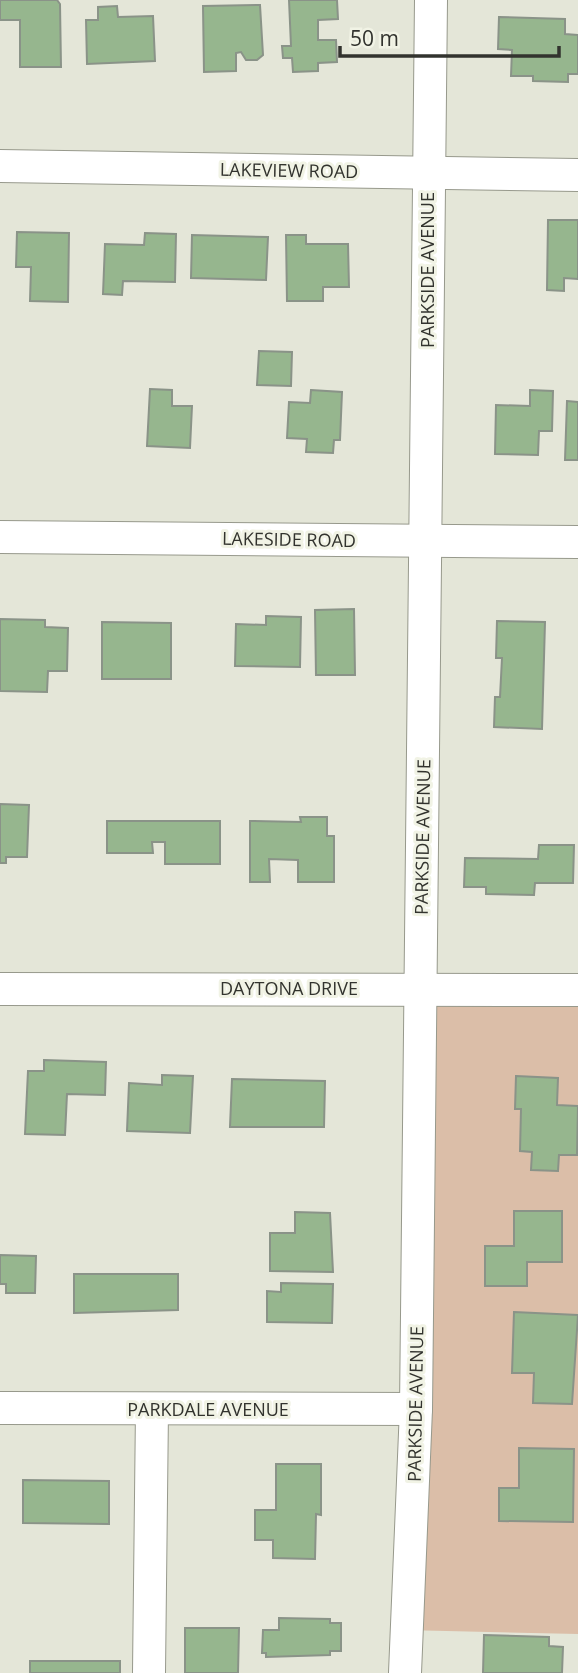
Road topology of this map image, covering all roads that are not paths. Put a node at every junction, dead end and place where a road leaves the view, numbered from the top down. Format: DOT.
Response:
graph roads {
  1 [pos="431,0"];
  2 [pos="0,166"];
  3 [pos="428,172"];
  4 [pos="578,174"];
  5 [pos="0,537"];
  6 [pos="426,541"];
  7 [pos="578,542"];
  8 [pos="420,988"];
  9 [pos="0,989"];
  10 [pos="578,990"];
  11 [pos="0,1408"];
  12 [pos="152,1409"];
  13 [pos="416,1409"];
  14 [pos="149,1673"];
  15 [pos="405,1673"];
  1 -- 3 [label="street, PARKSIDE AVENUE"];
  2 -- 3 [label="street, LAKEVIEW ROAD"];
  3 -- 4 [label="street, LAKEVIEW ROAD"];
  3 -- 6 [label="street, PARKSIDE AVENUE"];
  5 -- 6 [label="street, LAKESIDE ROAD"];
  6 -- 7 [label="street, LAKESIDE ROAD"];
  6 -- 8 [label="street, PARKSIDE AVENUE"];
  8 -- 9 [label="street, DAYTONA DRIVE"];
  8 -- 10 [label="street, DAYTONA DRIVE"];
  8 -- 13 [label="street, PARKSIDE AVENUE"];
  11 -- 12 [label="street, PARKDALE AVENUE"];
  12 -- 13 [label="street, PARKDALE AVENUE"];
  12 -- 14 [label="street"];
  13 -- 15 [label="street, PARKSIDE AVENUE"];
}
